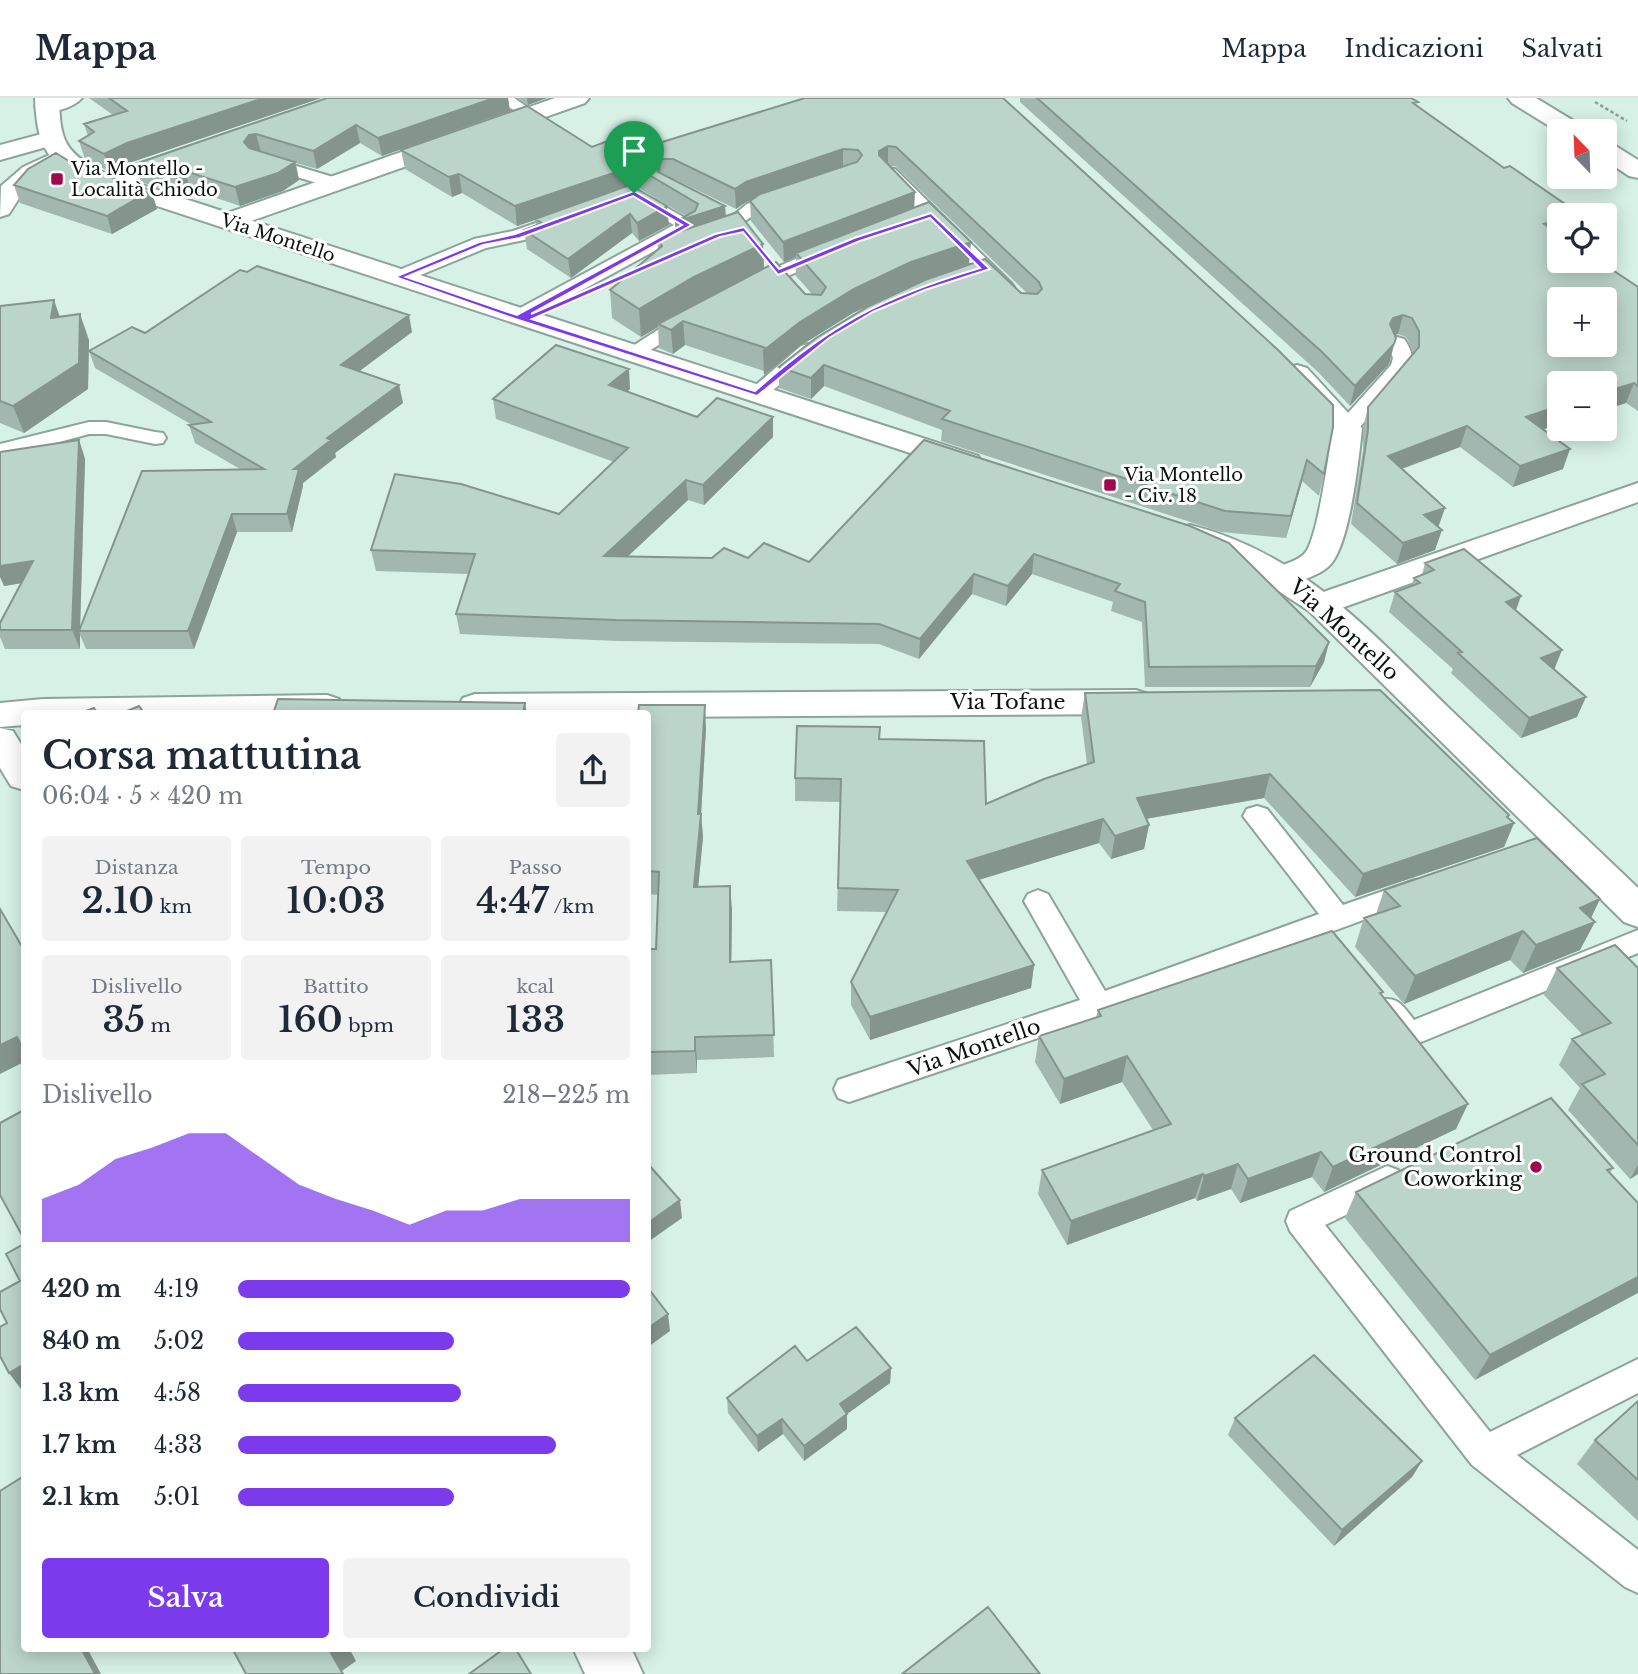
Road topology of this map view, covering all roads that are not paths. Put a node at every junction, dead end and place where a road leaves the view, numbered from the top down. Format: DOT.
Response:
graph roads {
  1 [pos="502,98"];
  2 [pos="577,98"];
  3 [pos="1520,98"];
  4 [pos="54,101"];
  5 [pos="530,115"];
  6 [pos="1554,119"];
  7 [pos="208,147"];
  8 [pos="55,148"];
  9 [pos="0,153"];
  10 [pos="1617,158"];
  11 [pos="260,160"];
  12 [pos="1638,171"];
  13 [pos="889,173"];
  14 [pos="111,183"];
  15 [pos="337,184"];
  16 [pos="802,191"];
  17 [pos="621,198"];
  18 [pos="0,209"];
  19 [pos="582,212"];
  20 [pos="931,215"];
  21 [pos="228,221"];
  22 [pos="905,223"];
  23 [pos="736,226"];
  24 [pos="845,244"];
  25 [pos="685,248"];
  26 [pos="763,254"];
  27 [pos="986,269"];
  28 [pos="778,272"];
  29 [pos="399,277"];
  30 [pos="960,277"];
  31 [pos="796,292"];
  32 [pos="726,299"];
  33 [pos="1019,300"];
  34 [pos="704,310"];
  35 [pos="521,318"];
  36 [pos="826,337"];
  37 [pos="1397,343"];
  38 [pos="632,353"];
  39 [pos="1276,355"];
  40 [pos="757,394"];
  41 [pos="1347,428"];
  42 [pos="155,438"];
  43 [pos="0,451"];
  44 [pos="992,470"];
  45 [pos="1638,492"];
  46 [pos="1159,525"];
  47 [pos="1284,576"];
  48 [pos="1321,604"];
  49 [pos="1414,695"];
  50 [pos="1368,700"];
  51 [pos="1175,702"];
  52 [pos="450,706"];
  53 [pos="354,707"];
  54 [pos="601,709"];
  55 [pos="121,710"];
  56 [pos="21,713"];
  57 [pos="0,715"];
  58 [pos="0,740"];
  59 [pos="21,772"];
  60 [pos="1256,816"];
  61 [pos="1443,881"];
  62 [pos="1038,901"];
  63 [pos="1638,912"];
  64 [pos="1329,929"];
  65 [pos="1638,941"];
  66 [pos="1367,985"];
  67 [pos="1098,1006"];
  68 [pos="849,1090"];
  69 [pos="1416,1166"];
  70 [pos="1638,1375"];
  71 [pos="1485,1452"];
  72 [pos="1638,1574"];
  73 [pos="602,1652"];
  74 [pos="616,1674"];
  1 -- 5 [label="lane"];
  2 -- 5 [label="street"];
  3 -- 6 [label="street"];
  4 -- 8 [label="street"];
  5 -- 15 [label="street"];
  7 -- 14 [label="street"];
  8 -- 9 [label="street"];
  8 -- 14 [label="street, Via Montello"];
  8 -- 18 [label="street"];
  10 -- 12 [label="street"];
  11 -- 15 [label="lane"];
  13 -- 20 [label="lane"];
  14 -- 21 [label="street, Via Montello"];
  15 -- 21 [label="street"];
  16 -- 23 [label="lane"];
  17 -- 35 [label="lane"];
  19 -- 29 [label="lane"];
  20 -- 22 [label="lane"];
  20 -- 27 [label="lane"];
  21 -- 29 [label="street, Via Montello"];
  24 -- 28 [label="lane"];
  25 -- 35 [label="lane"];
  26 -- 28 [label="lane"];
  27 -- 30 [label="lane"];
  27 -- 33 [label="lane"];
  28 -- 31 [label="lane"];
  28 -- 32 [label="lane"];
  29 -- 35 [label="street, Via Montello"];
  34 -- 38 [label="lane"];
  35 -- 38 [label="street, Via Montello"];
  36 -- 40 [label="lane"];
  37 -- 41 [label="lane"];
  38 -- 40 [label="street, Via Montello"];
  39 -- 41 [label="street"];
  40 -- 44 [label="street, Via Montello"];
  41 -- 47 [label="street"];
  42 -- 43 [label="lane"];
  45 -- 48 [label="street"];
  46 -- 47 [label="street, Via Montello"];
  47 -- 48 [label="street, Via Montello"];
  48 -- 49 [label="street, Via Montello"];
  49 -- 50 [label="street"];
  49 -- 63 [label="street, Via Montello"];
  51 -- 54 [label="street, Via Tofane"];
  52 -- 54 [label="street, Via Tofane"];
  53 -- 55 [label="street"];
  56 -- 57 [label="street"];
  58 -- 59 [label="street"];
  60 -- 64 [label="lane"];
  61 -- 64 [label="lane, Via Montello"];
  62 -- 67 [label="lane"];
  64 -- 67 [label="lane, Via Montello"];
  65 -- 66 [label="lane"];
  67 -- 68 [label="lane, Via Montello"];
  69 -- 71 [label="lane"];
  70 -- 71 [label="lane"];
  71 -- 72 [label="lane"];
  73 -- 74 [label="street"];
}
